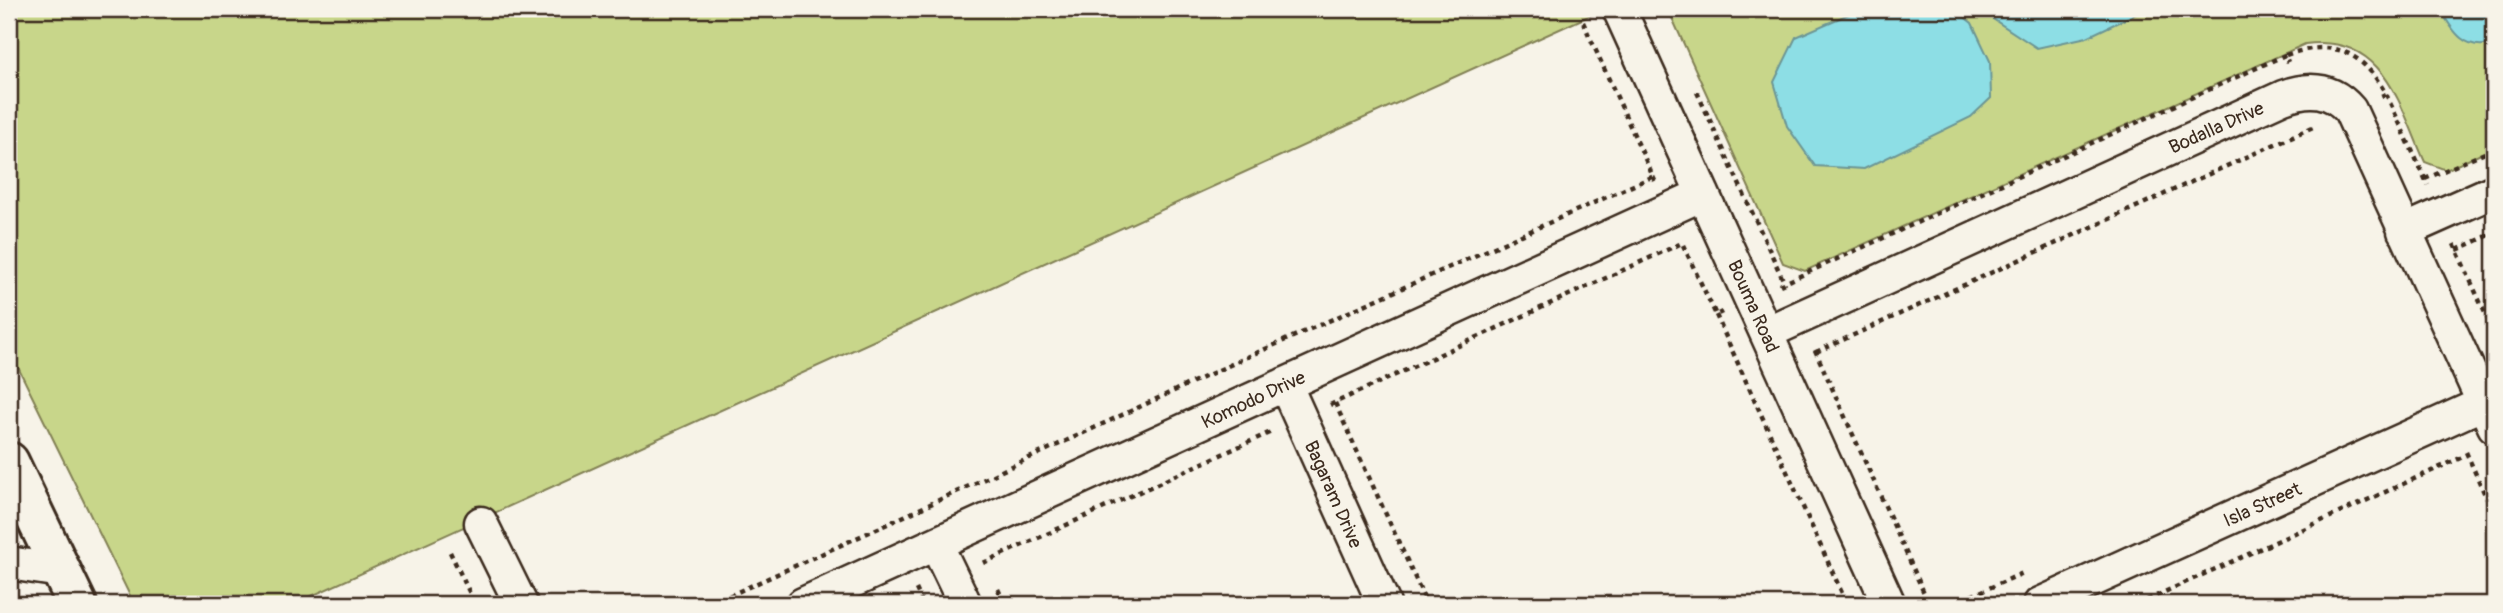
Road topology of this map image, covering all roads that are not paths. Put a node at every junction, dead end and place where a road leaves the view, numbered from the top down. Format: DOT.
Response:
graph roads {
  1 [pos="1619,9"];
  2 [pos="2494,191"];
  3 [pos="1703,194"];
  4 [pos="2404,231"];
  5 [pos="1766,333"];
  6 [pos="1285,384"];
  7 [pos="2489,414"];
  8 [pos="9,462"];
  9 [pos="481,523"];
  10 [pos="936,544"];
  11 [pos="9,563"];
  12 [pos="69,587"];
  13 [pos="521,604"];
  14 [pos="803,604"];
  15 [pos="965,604"];
  16 [pos="1384,604"];
  17 [pos="1889,604"];
  18 [pos="2040,604"];
  1 -- 3 [label="street, Bouma Road"];
  2 -- 4 [label="street"];
  3 -- 5 [label="street, Bouma Road"];
  3 -- 6 [label="street, Komodo Drive"];
  4 -- 5 [label="street, Bodalla Drive"];
  4 -- 7 [label="street"];
  5 -- 17 [label="street, Bouma Road"];
  6 -- 10 [label="street, Komodo Drive"];
  6 -- 16 [label="street, Bagaram Drive"];
  7 -- 18 [label="street, Isla Street"];
  8 -- 12 [label="street"];
  9 -- 13 [label="street"];
  10 -- 14 [label="street, Komodo Drive"];
  10 -- 15 [label="street"];
  11 -- 12 [label="street"];
}
